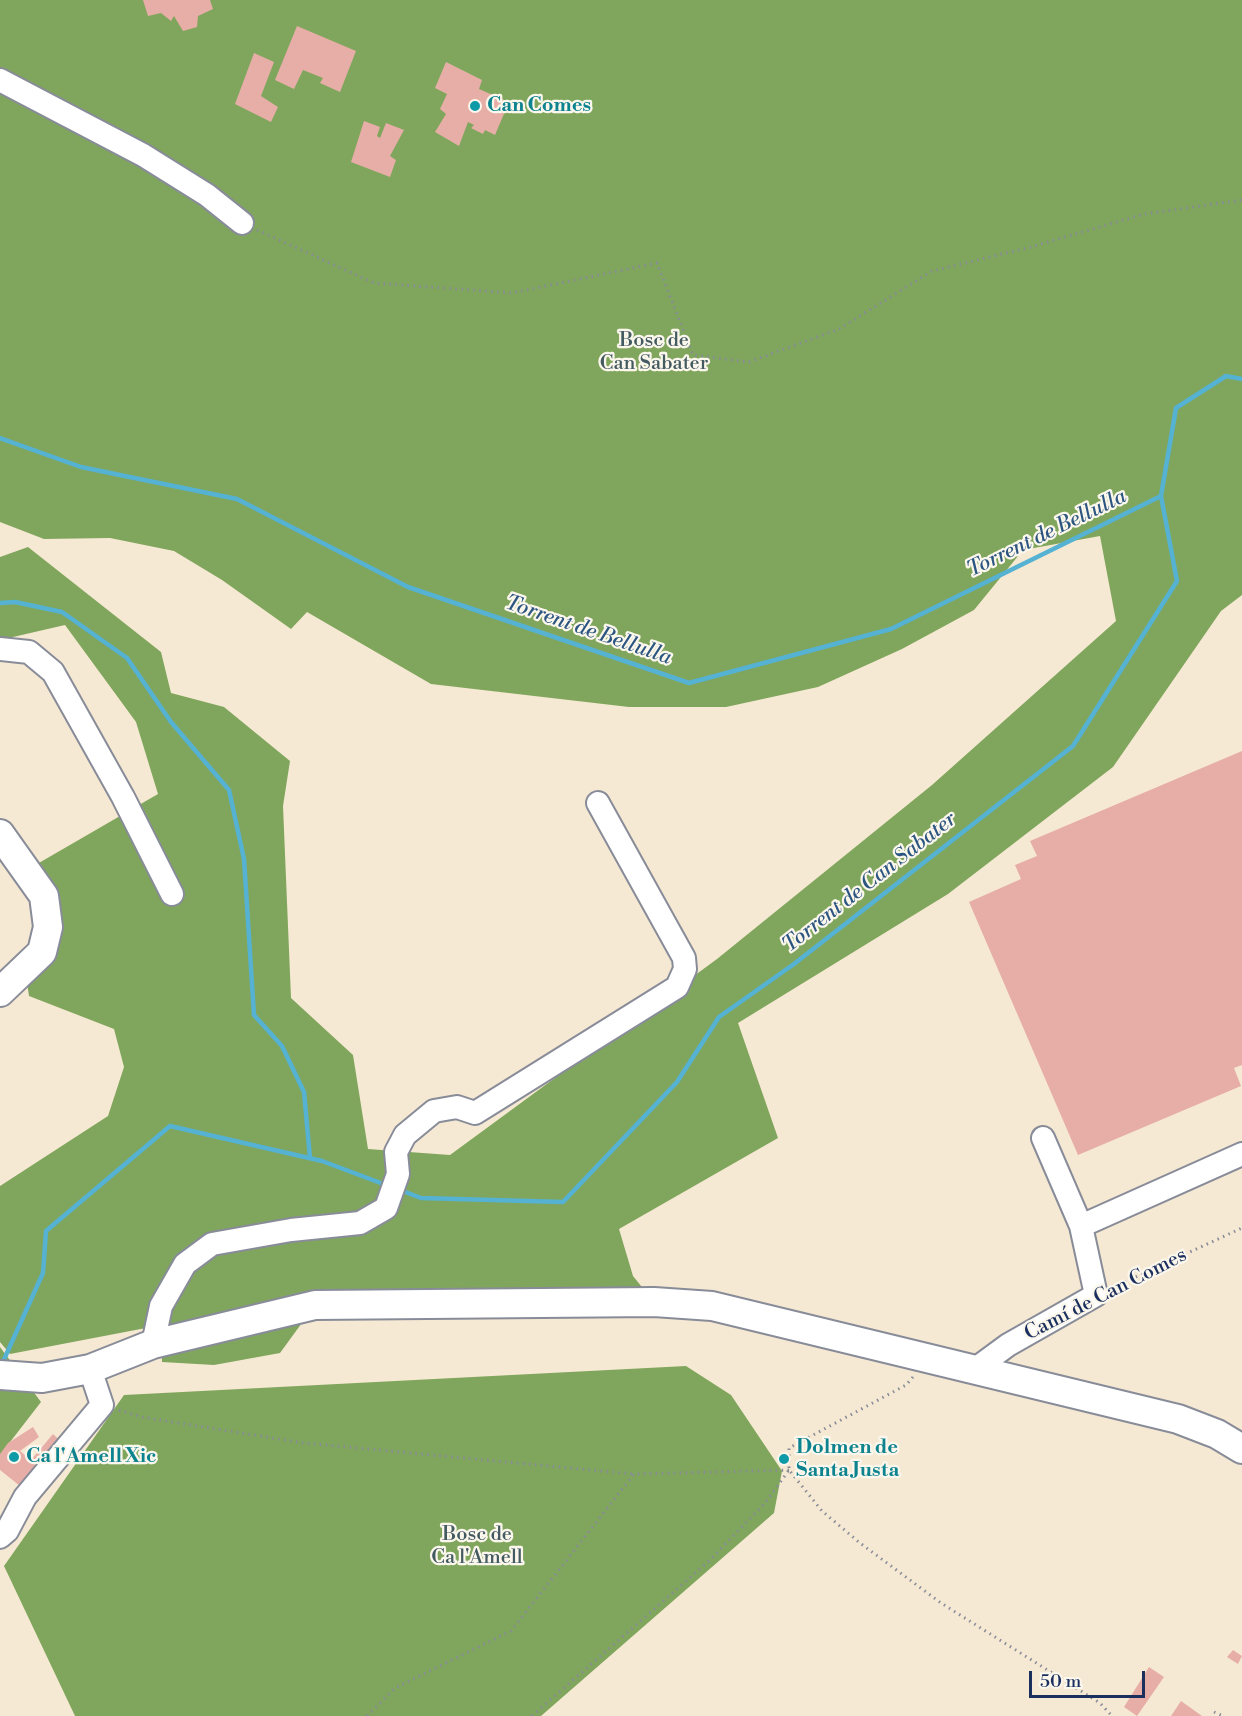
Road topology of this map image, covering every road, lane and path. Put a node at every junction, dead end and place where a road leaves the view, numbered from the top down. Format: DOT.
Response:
graph roads {
  1 [pos="0,80"];
  2 [pos="1242,200"];
  3 [pos="242,223"];
  4 [pos="0,648"];
  5 [pos="598,803"];
  6 [pos="0,834"];
  7 [pos="172,894"];
  8 [pos="0,992"];
  9 [pos="1042,1138"];
  10 [pos="1242,1154"];
  11 [pos="1081,1226"];
  12 [pos="1242,1228"];
  13 [pos="1096,1295"];
  14 [pos="153,1344"];
  15 [pos="928,1359"];
  16 [pos="90,1369"];
  17 [pos="974,1370"];
  18 [pos="0,1375"];
  19 [pos="102,1405"];
  20 [pos="1242,1449"];
  21 [pos="789,1470"];
  22 [pos="634,1474"];
  23 [pos="0,1537"];
  24 [pos="1214,1712"];
  25 [pos="367,1716"];
  26 [pos="532,1716"];
  27 [pos="1112,1716"];
  28 [pos="1223,1716"];
  1 -- 3 [label="street"];
  2 -- 3 [label="path"];
  4 -- 7 [label="street"];
  5 -- 14 [label="street"];
  6 -- 8 [label="main road"];
  9 -- 11 [label="street"];
  10 -- 11 [label="street"];
  11 -- 13 [label="street"];
  12 -- 13 [label="path, Camí de Can Comes"];
  13 -- 17 [label="street, Camí de Can Comes"];
  14 -- 15 [label="main road"];
  14 -- 16 [label="main road"];
  15 -- 17 [label="main road"];
  15 -- 21 [label="path"];
  16 -- 18 [label="main road"];
  16 -- 19 [label="street"];
  17 -- 20 [label="main road"];
  19 -- 22 [label="path"];
  19 -- 23 [label="street"];
  21 -- 22 [label="path"];
  21 -- 26 [label="path"];
  21 -- 27 [label="path"];
  22 -- 25 [label="path"];
  24 -- 28 [label="path"];
}
